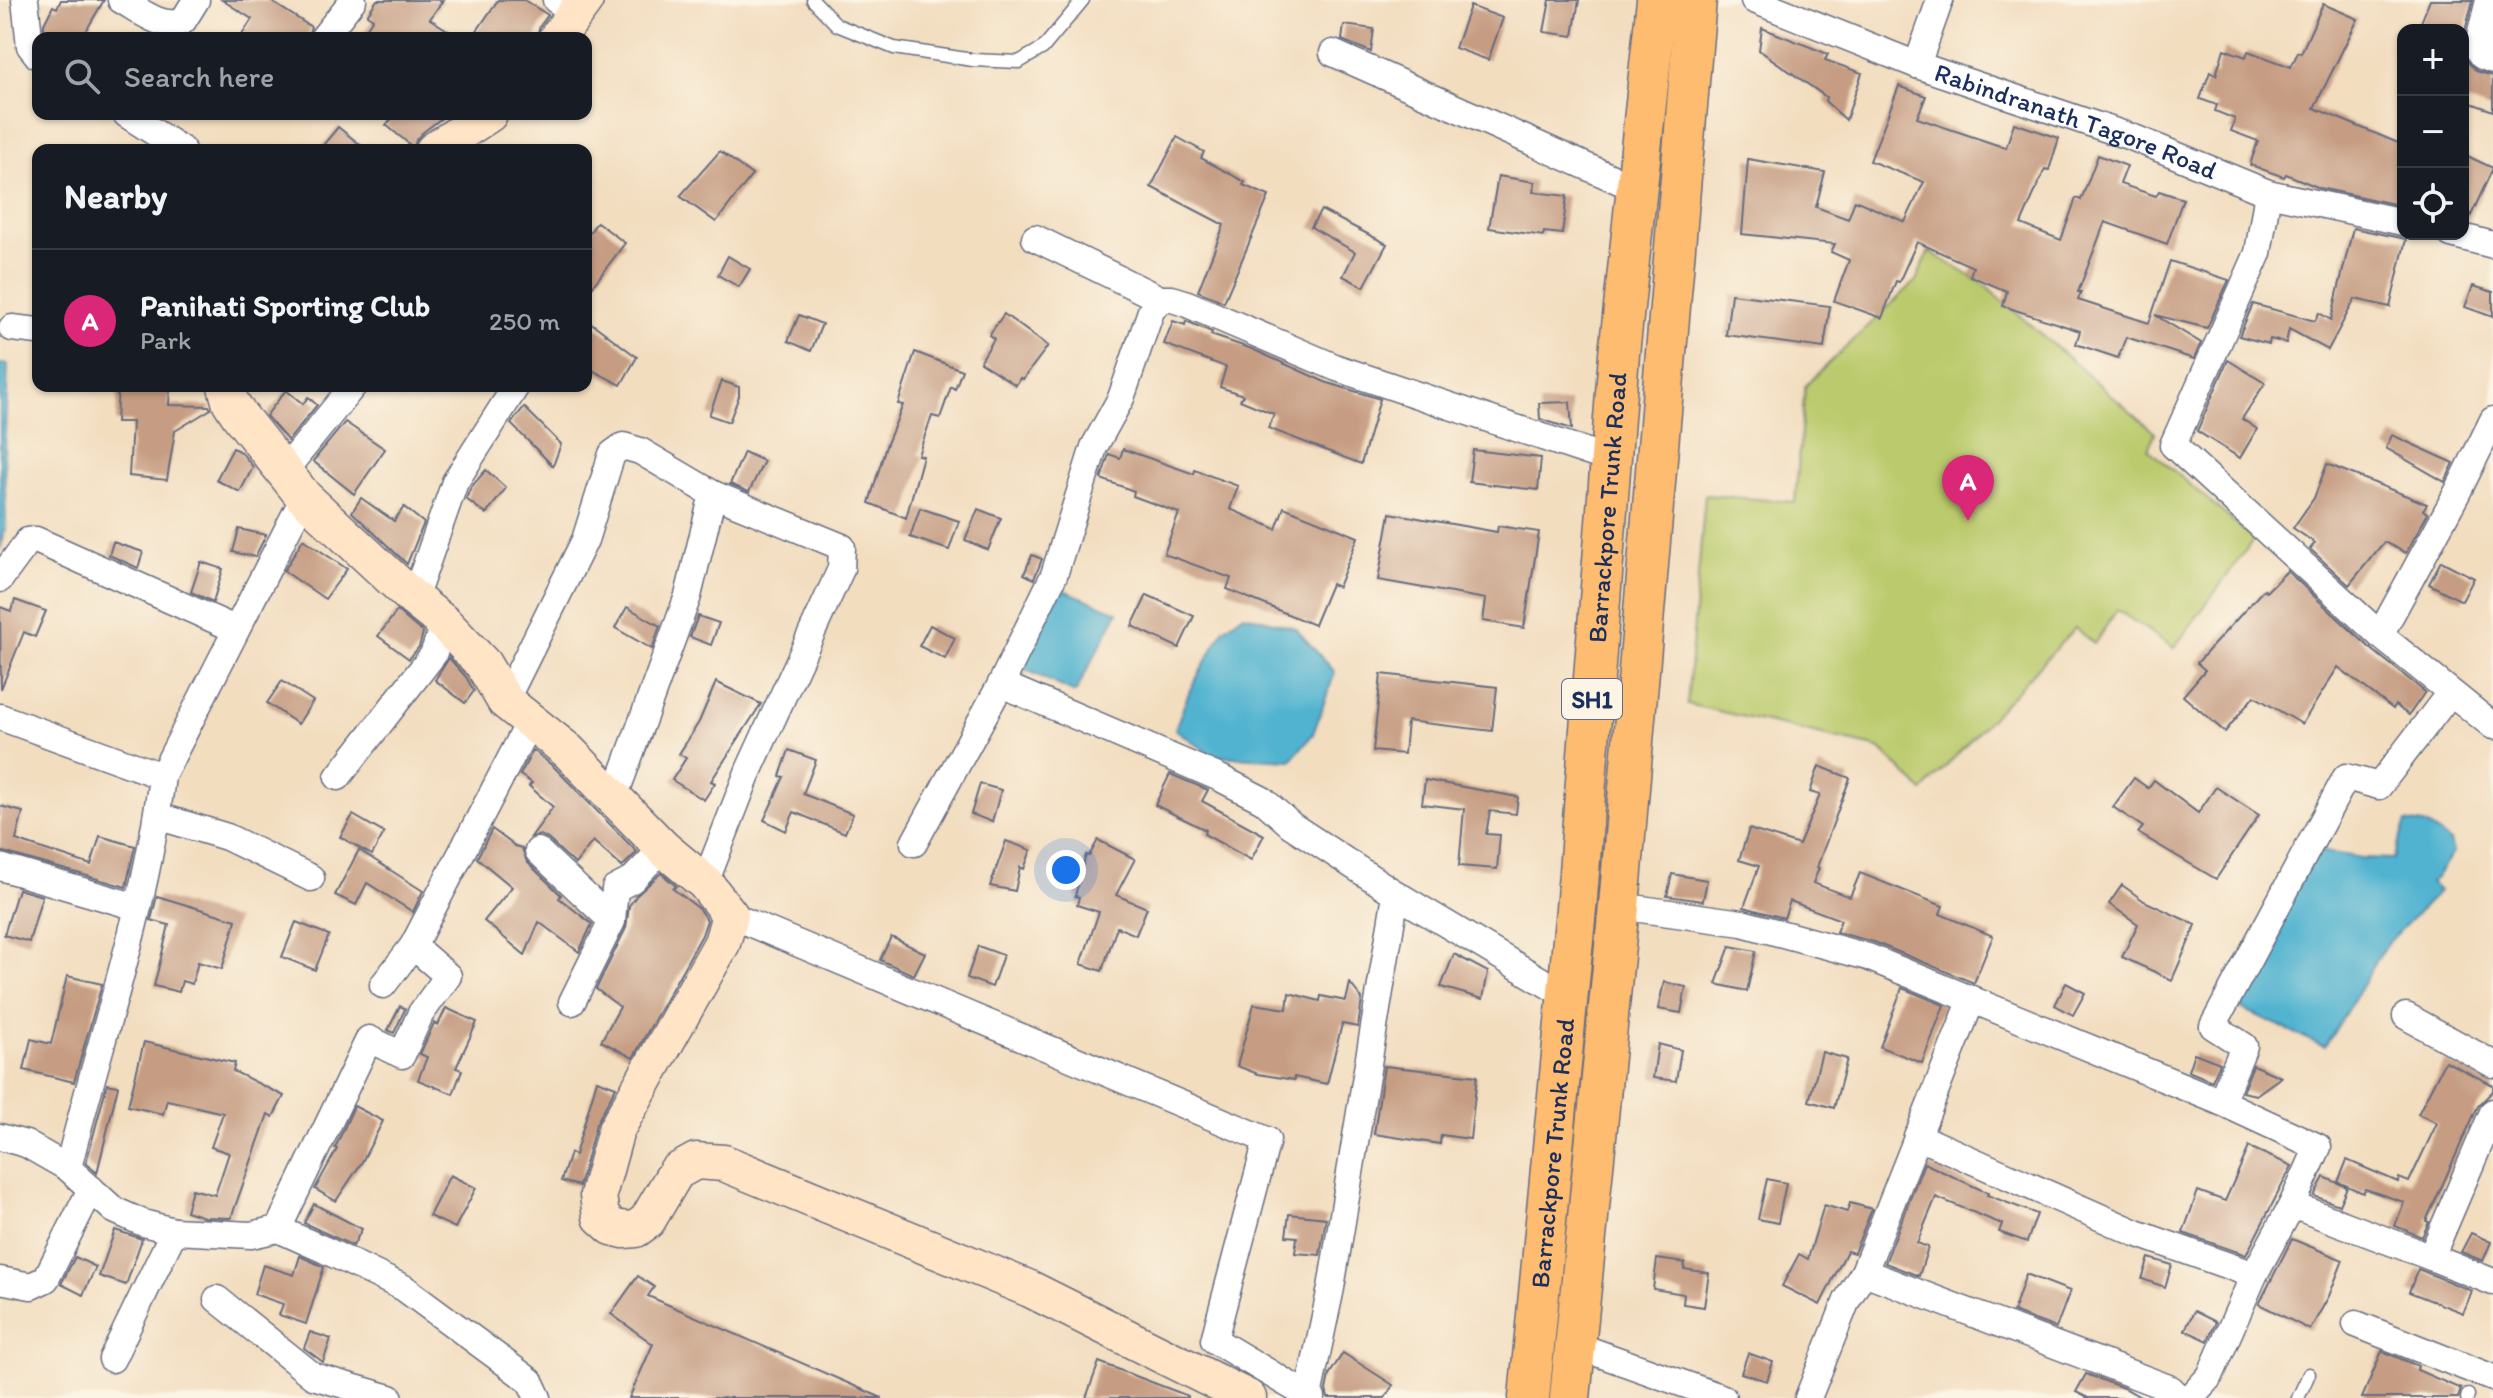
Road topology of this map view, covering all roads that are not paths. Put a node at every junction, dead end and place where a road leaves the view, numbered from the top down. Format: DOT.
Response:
graph roads {
  1 [pos="25,0"];
  2 [pos="121,0"];
  3 [pos="196,0"];
  4 [pos="353,0"];
  5 [pos="813,0"];
  6 [pos="1083,0"];
  7 [pos="1657,0"];
  8 [pos="1696,0"];
  9 [pos="1754,0"];
  10 [pos="1940,0"];
  11 [pos="2489,0"];
  12 [pos="328,32"];
  13 [pos="32,48"];
  14 [pos="1333,53"];
  15 [pos="2493,60"];
  16 [pos="1917,65"];
  17 [pos="135,120"];
  18 [pos="480,120"];
  19 [pos="173,144"];
  20 [pos="443,144"];
  21 [pos="1637,189"];
  22 [pos="2268,193"];
  23 [pos="2397,221"];
  24 [pos="1035,238"];
  25 [pos="2469,239"];
  26 [pos="2493,245"];
  27 [pos="1160,299"];
  28 [pos="228,392"];
  29 [pos="349,392"];
  30 [pos="512,392"];
  31 [pos="2493,420"];
  32 [pos="1611,460"];
  33 [pos="294,483"];
  34 [pos="713,494"];
  35 [pos="0,579"];
  36 [pos="414,599"];
  37 [pos="444,623"];
  38 [pos="235,629"];
  39 [pos="2380,635"];
  40 [pos="1001,684"];
  41 [pos="2450,693"];
  42 [pos="518,711"];
  43 [pos="0,717"];
  44 [pos="2493,726"];
  45 [pos="162,776"];
  46 [pos="338,777"];
  47 [pos="614,798"];
  48 [pos="157,816"];
  49 [pos="914,843"];
  50 [pos="663,848"];
  51 [pos="538,851"];
  52 [pos="0,867"];
  53 [pos="311,878"];
  54 [pos="705,883"];
  55 [pos="1396,894"];
  56 [pos="1619,906"];
  57 [pos="137,907"];
  58 [pos="730,915"];
  59 [pos="612,921"];
  60 [pos="413,946"];
  61 [pos="383,985"];
  62 [pos="1567,996"];
  63 [pos="1972,999"];
  64 [pos="572,1002"];
  65 [pos="2406,1016"];
  66 [pos="2493,1064"];
  67 [pos="2221,1102"];
  68 [pos="2493,1112"];
  69 [pos="1917,1136"];
  70 [pos="0,1137"];
  71 [pos="68,1168"];
  72 [pos="91,1189"];
  73 [pos="2292,1205"];
  74 [pos="278,1229"];
  75 [pos="174,1231"];
  76 [pos="2431,1257"];
  77 [pos="1864,1272"];
  78 [pos="2254,1275"];
  79 [pos="0,1280"];
  80 [pos="2493,1282"];
  81 [pos="217,1299"];
  82 [pos="2356,1324"];
  83 [pos="1575,1345"];
  84 [pos="112,1359"];
  85 [pos="2309,1374"];
  86 [pos="2493,1378"];
  87 [pos="1310,1397"];
  88 [pos="390,1398"];
  89 [pos="538,1398"];
  90 [pos="1248,1398"];
  91 [pos="1529,1398"];
  92 [pos="1570,1398"];
  93 [pos="1723,1398"];
  94 [pos="1808,1398"];
  95 [pos="2180,1398"];
  96 [pos="2190,1398"];
  97 [pos="2298,1398"];
  1 -- 13 [label="street"];
  2 -- 3 [label="street"];
  4 -- 12 [label="street"];
  5 -- 6 [label="lane"];
  7 -- 21 [label="main road, Barrackpore Trunk Road / SH1"];
  8 -- 56 [label="main road, Barrackpore Trunk Road / SH1"];
  9 -- 16 [label="street, Rabindranath Tagore Road"];
  10 -- 16 [label="street"];
  11 -- 15 [label="street"];
  14 -- 21 [label="street"];
  16 -- 22 [label="street, Rabindranath Tagore Road"];
  17 -- 19 [label="street"];
  18 -- 20 [label="street"];
  21 -- 32 [label="main road, Barrackpore Trunk Road / SH1"];
  22 -- 23 [label="street, Rabindranath Tagore Road"];
  22 -- 39 [label="street"];
  24 -- 27 [label="street"];
  25 -- 26 [label="street"];
  27 -- 32 [label="street"];
  27 -- 40 [label="street"];
  28 -- 33 [label="street"];
  29 -- 33 [label="street"];
  30 -- 36 [label="street"];
  31 -- 39 [label="street"];
  32 -- 62 [label="main road, Barrackpore Trunk Road / SH1"];
  33 -- 36 [label="street"];
  33 -- 38 [label="street"];
  34 -- 42 [label="street"];
  34 -- 47 [label="street"];
  34 -- 54 [label="street"];
  35 -- 38 [label="street"];
  36 -- 37 [label="street"];
  37 -- 42 [label="street"];
  37 -- 46 [label="street"];
  38 -- 45 [label="street"];
  39 -- 41 [label="street"];
  40 -- 49 [label="street"];
  40 -- 55 [label="street"];
  41 -- 44 [label="street"];
  41 -- 67 [label="street"];
  42 -- 47 [label="street"];
  42 -- 60 [label="street"];
  43 -- 45 [label="street"];
  45 -- 48 [label="street"];
  47 -- 50 [label="street"];
  48 -- 53 [label="street"];
  48 -- 57 [label="street"];
  50 -- 54 [label="street"];
  50 -- 59 [label="street"];
  51 -- 59 [label="street"];
  52 -- 57 [label="street"];
  54 -- 58 [label="street"];
  55 -- 62 [label="street"];
  55 -- 87 [label="street"];
  56 -- 63 [label="street"];
  56 -- 83 [label="main road, Barrackpore Trunk Road / SH1"];
  57 -- 71 [label="street"];
  58 -- 87 [label="street"];
  58 -- 90 [label="street"];
  59 -- 64 [label="street"];
  60 -- 61 [label="street"];
  60 -- 74 [label="street"];
  62 -- 91 [label="main road, Barrackpore Trunk Road / SH1"];
  63 -- 67 [label="street"];
  63 -- 69 [label="street"];
  65 -- 66 [label="street"];
  67 -- 73 [label="street"];
  68 -- 76 [label="street"];
  69 -- 77 [label="street"];
  69 -- 78 [label="street"];
  70 -- 71 [label="street"];
  71 -- 72 [label="street"];
  72 -- 75 [label="street"];
  72 -- 79 [label="street"];
  73 -- 76 [label="street"];
  73 -- 78 [label="street"];
  74 -- 75 [label="street"];
  74 -- 89 [label="street"];
  75 -- 84 [label="street"];
  76 -- 80 [label="street"];
  77 -- 94 [label="street"];
  77 -- 95 [label="street"];
  78 -- 96 [label="street"];
  81 -- 88 [label="street"];
  82 -- 86 [label="street"];
  83 -- 92 [label="main road, Barrackpore Trunk Road / SH1"];
  83 -- 93 [label="street"];
  85 -- 97 [label="lane"];
}
